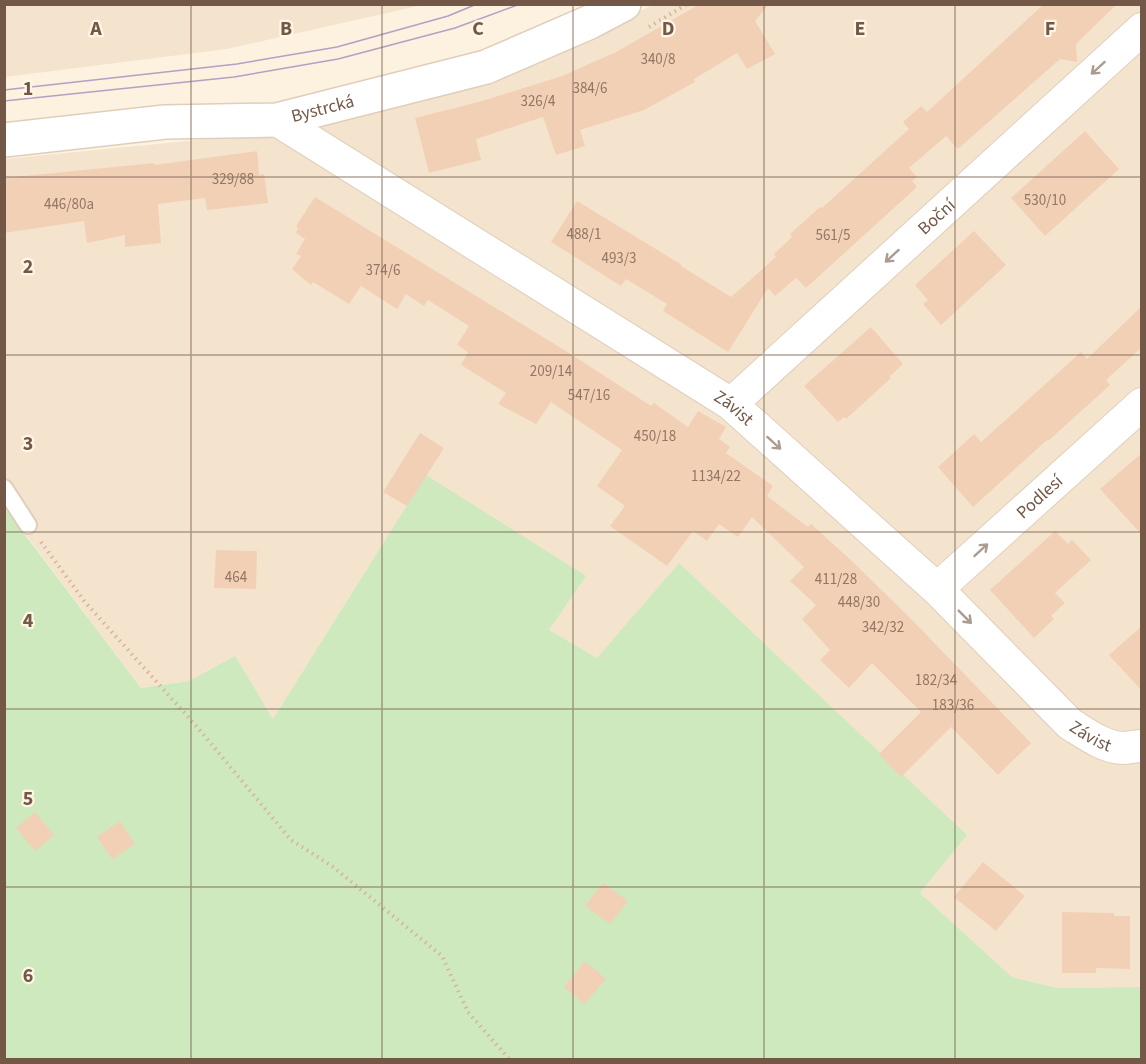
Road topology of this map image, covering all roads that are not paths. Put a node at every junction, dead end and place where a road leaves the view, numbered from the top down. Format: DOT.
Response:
graph roads {
  1 [pos="624,4"];
  2 [pos="1142,29"];
  3 [pos="277,120"];
  4 [pos="4,140"];
  5 [pos="731,404"];
  6 [pos="1142,404"];
  7 [pos="4,488"];
  8 [pos="28,525"];
  9 [pos="937,589"];
  10 [pos="1142,746"];
  1 -- 3 [label="street, Bystrcká"];
  2 -- 5 [label="street, Boční, one-way"];
  3 -- 4 [label="street, Bystrcká"];
  3 -- 5 [label="street, Závist"];
  5 -- 9 [label="street, Závist, one-way"];
  9 -- 6 [label="street, Podlesí, one-way"];
  7 -- 8 [label="lane"];
  9 -- 10 [label="street, Závist, one-way"];
}
